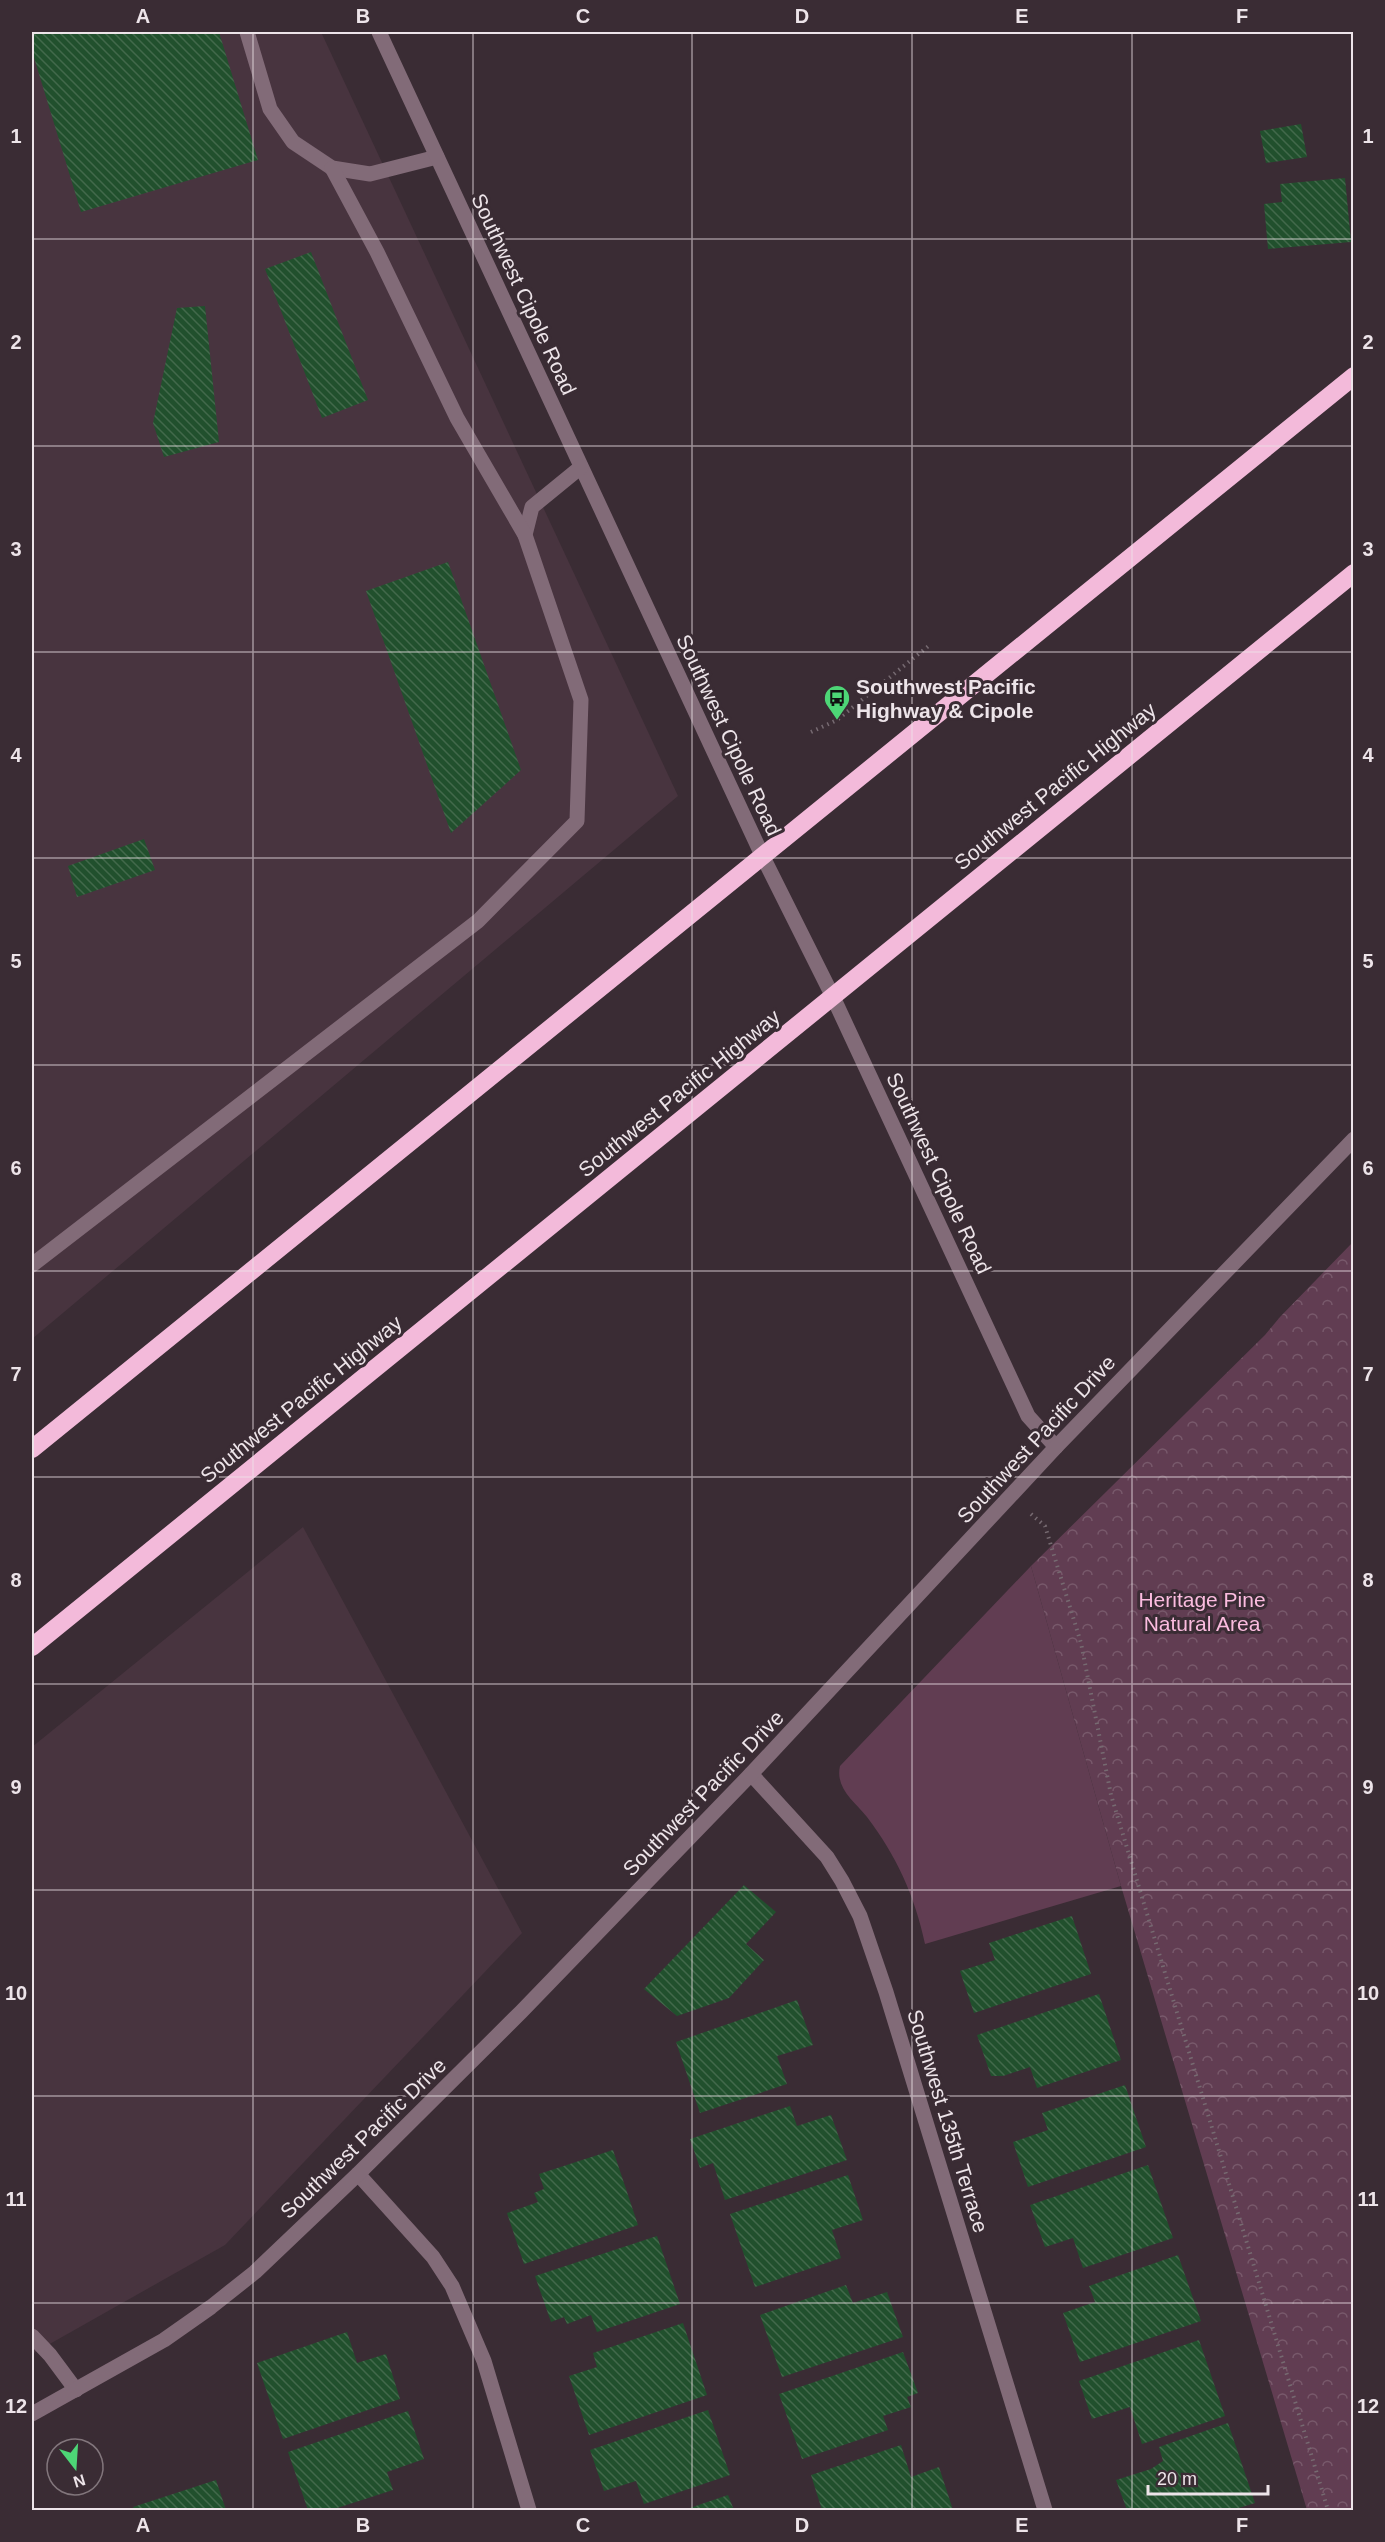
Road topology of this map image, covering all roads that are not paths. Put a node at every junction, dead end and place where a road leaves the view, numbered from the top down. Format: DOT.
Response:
graph roads {
  1 [pos="247,32"];
  2 [pos="379,32"];
  3 [pos="437,157"];
  4 [pos="332,168"];
  5 [pos="1353,376"];
  6 [pos="581,467"];
  7 [pos="525,535"];
  8 [pos="1353,573"];
  9 [pos="762,855"];
  10 [pos="833,998"];
  11 [pos="1353,1139"];
  12 [pos="32,1265"];
  13 [pos="1056,1447"];
  14 [pos="32,1449"];
  15 [pos="32,1647"];
  16 [pos="751,1774"];
  17 [pos="358,2174"];
  18 [pos="32,2336"];
  19 [pos="76,2390"];
  20 [pos="32,2414"];
  21 [pos="529,2511"];
  22 [pos="1045,2511"];
  1 -- 4 [label="street"];
  2 -- 3 [label="street, Southwest Cipole Road"];
  3 -- 4 [label="street"];
  3 -- 6 [label="street, Southwest Cipole Road"];
  4 -- 7 [label="street"];
  5 -- 9 [label="highway"];
  6 -- 7 [label="street"];
  6 -- 9 [label="street, Southwest Cipole Road"];
  7 -- 12 [label="street"];
  8 -- 10 [label="highway, Southwest Pacific Highway"];
  9 -- 10 [label="street, Southwest Cipole Road"];
  9 -- 14 [label="highway"];
  10 -- 13 [label="street, Southwest Cipole Road"];
  10 -- 15 [label="highway, Southwest Pacific Highway"];
  11 -- 13 [label="street, Southwest Pacific Drive"];
  13 -- 16 [label="street, Southwest Pacific Drive"];
  16 -- 17 [label="street, Southwest Pacific Drive"];
  16 -- 22 [label="street, Southwest 135th Terrace"];
  17 -- 19 [label="street, Southwest Pacific Drive"];
  17 -- 21 [label="street"];
  18 -- 19 [label="street"];
  19 -- 20 [label="street, Southwest Pacific Drive"];
}
